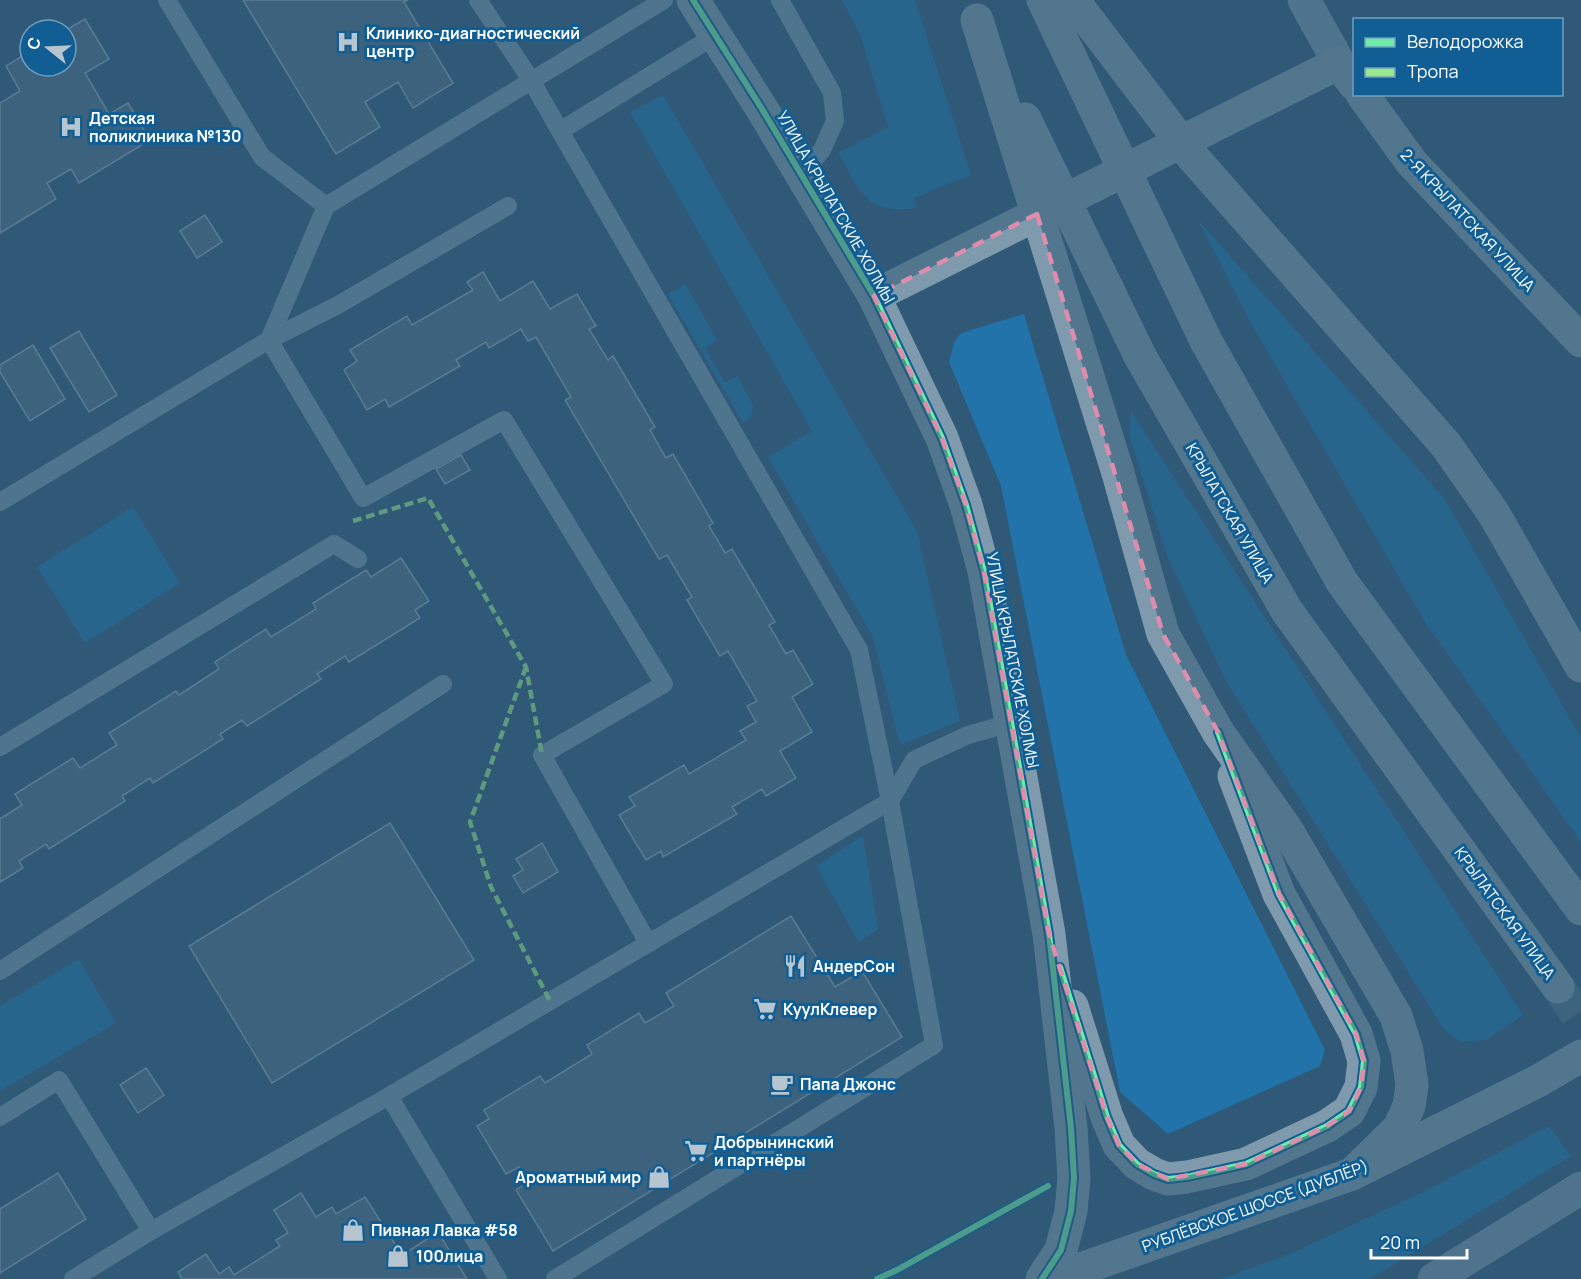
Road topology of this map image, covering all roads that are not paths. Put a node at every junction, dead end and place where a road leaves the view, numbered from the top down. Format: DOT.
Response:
graph roads {
  1 [pos="167,0"];
  2 [pos="478,0"];
  3 [pos="664,0"];
  4 [pos="693,0"];
  5 [pos="780,0"];
  6 [pos="1043,0"];
  7 [pos="1073,0"];
  8 [pos="1305,0"];
  9 [pos="971,10"];
  10 [pos="716,35"];
  11 [pos="1347,73"];
  12 [pos="531,80"];
  13 [pos="1363,96"];
  14 [pos="560,131"];
  15 [pos="802,175"];
  16 [pos="326,206"];
  17 [pos="508,206"];
  18 [pos="874,296"];
  19 [pos="269,340"];
  20 [pos="1581,341"];
  21 [pos="0,502"];
  22 [pos="358,559"];
  23 [pos="1581,666"];
  24 [pos="443,684"];
  25 [pos="1011,723"];
  26 [pos="1218,732"];
  27 [pos="0,747"];
  28 [pos="890,801"];
  29 [pos="1581,909"];
  30 [pos="1049,934"];
  31 [pos="648,943"];
  32 [pos="0,970"];
  33 [pos="1558,987"];
  34 [pos="1581,1056"];
  35 [pos="389,1096"];
  36 [pos="0,1117"];
  37 [pos="1352,1174"];
  38 [pos="1581,1188"];
  39 [pos="151,1231"];
  40 [pos="73,1279"];
  41 [pos="498,1279"];
  42 [pos="555,1279"];
  43 [pos="1042,1279"];
  44 [pos="1052,1279"];
  45 [pos="1434,1279"];
  1 -- 16 [label="lane"];
  2 -- 12 [label="lane"];
  3 -- 12 [label="lane"];
  4 -- 10 [label="main road, УЛИЦА КРЫЛАТСКИЕ ХОЛМЫ"];
  5 -- 15 [label="lane"];
  6 -- 29 [label="main road"];
  7 -- 23 [label="main road"];
  8 -- 11 [label="street"];
  9 -- 26 [label="main road"];
  9 -- 33 [label="main road, КРЫЛАТСКАЯ УЛИЦА"];
  10 -- 14 [label="lane"];
  10 -- 15 [label="main road, УЛИЦА КРЫЛАТСКИЕ ХОЛМЫ"];
  11 -- 18 [label="main road"];
  12 -- 14 [label="lane"];
  12 -- 16 [label="lane"];
  13 -- 20 [label="main road, 2-Я КРЫЛАТСКАЯ УЛИЦА"];
  14 -- 28 [label="lane"];
  15 -- 18 [label="main road, УЛИЦА КРЫЛАТСКИЕ ХОЛМЫ"];
  16 -- 19 [label="lane"];
  17 -- 19 [label="lane"];
  18 -- 25 [label="main road, УЛИЦА КРЫЛАТСКИЕ ХОЛМЫ"];
  19 -- 21 [label="lane"];
  19 -- 31 [label="lane"];
  22 -- 27 [label="lane"];
  24 -- 32 [label="lane"];
  25 -- 28 [label="lane"];
  25 -- 30 [label="main road, УЛИЦА КРЫЛАТСКИЕ ХОЛМЫ"];
  26 -- 30 [label="main road"];
  26 -- 37 [label="main road"];
  28 -- 31 [label="lane"];
  28 -- 42 [label="lane"];
  30 -- 43 [label="main road, УЛИЦА КРЫЛАТСКИЕ ХОЛМЫ"];
  31 -- 35 [label="lane"];
  34 -- 37 [label="main road, РУБЛЁВСКОЕ ШОССЕ (ДУБЛЁР)"];
  35 -- 39 [label="lane"];
  35 -- 41 [label="lane"];
  36 -- 39 [label="lane"];
  37 -- 44 [label="main road, РУБЛЁВСКОЕ ШОССЕ (ДУБЛЁР)"];
  38 -- 45 [label="main road"];
  39 -- 40 [label="lane"];
}
